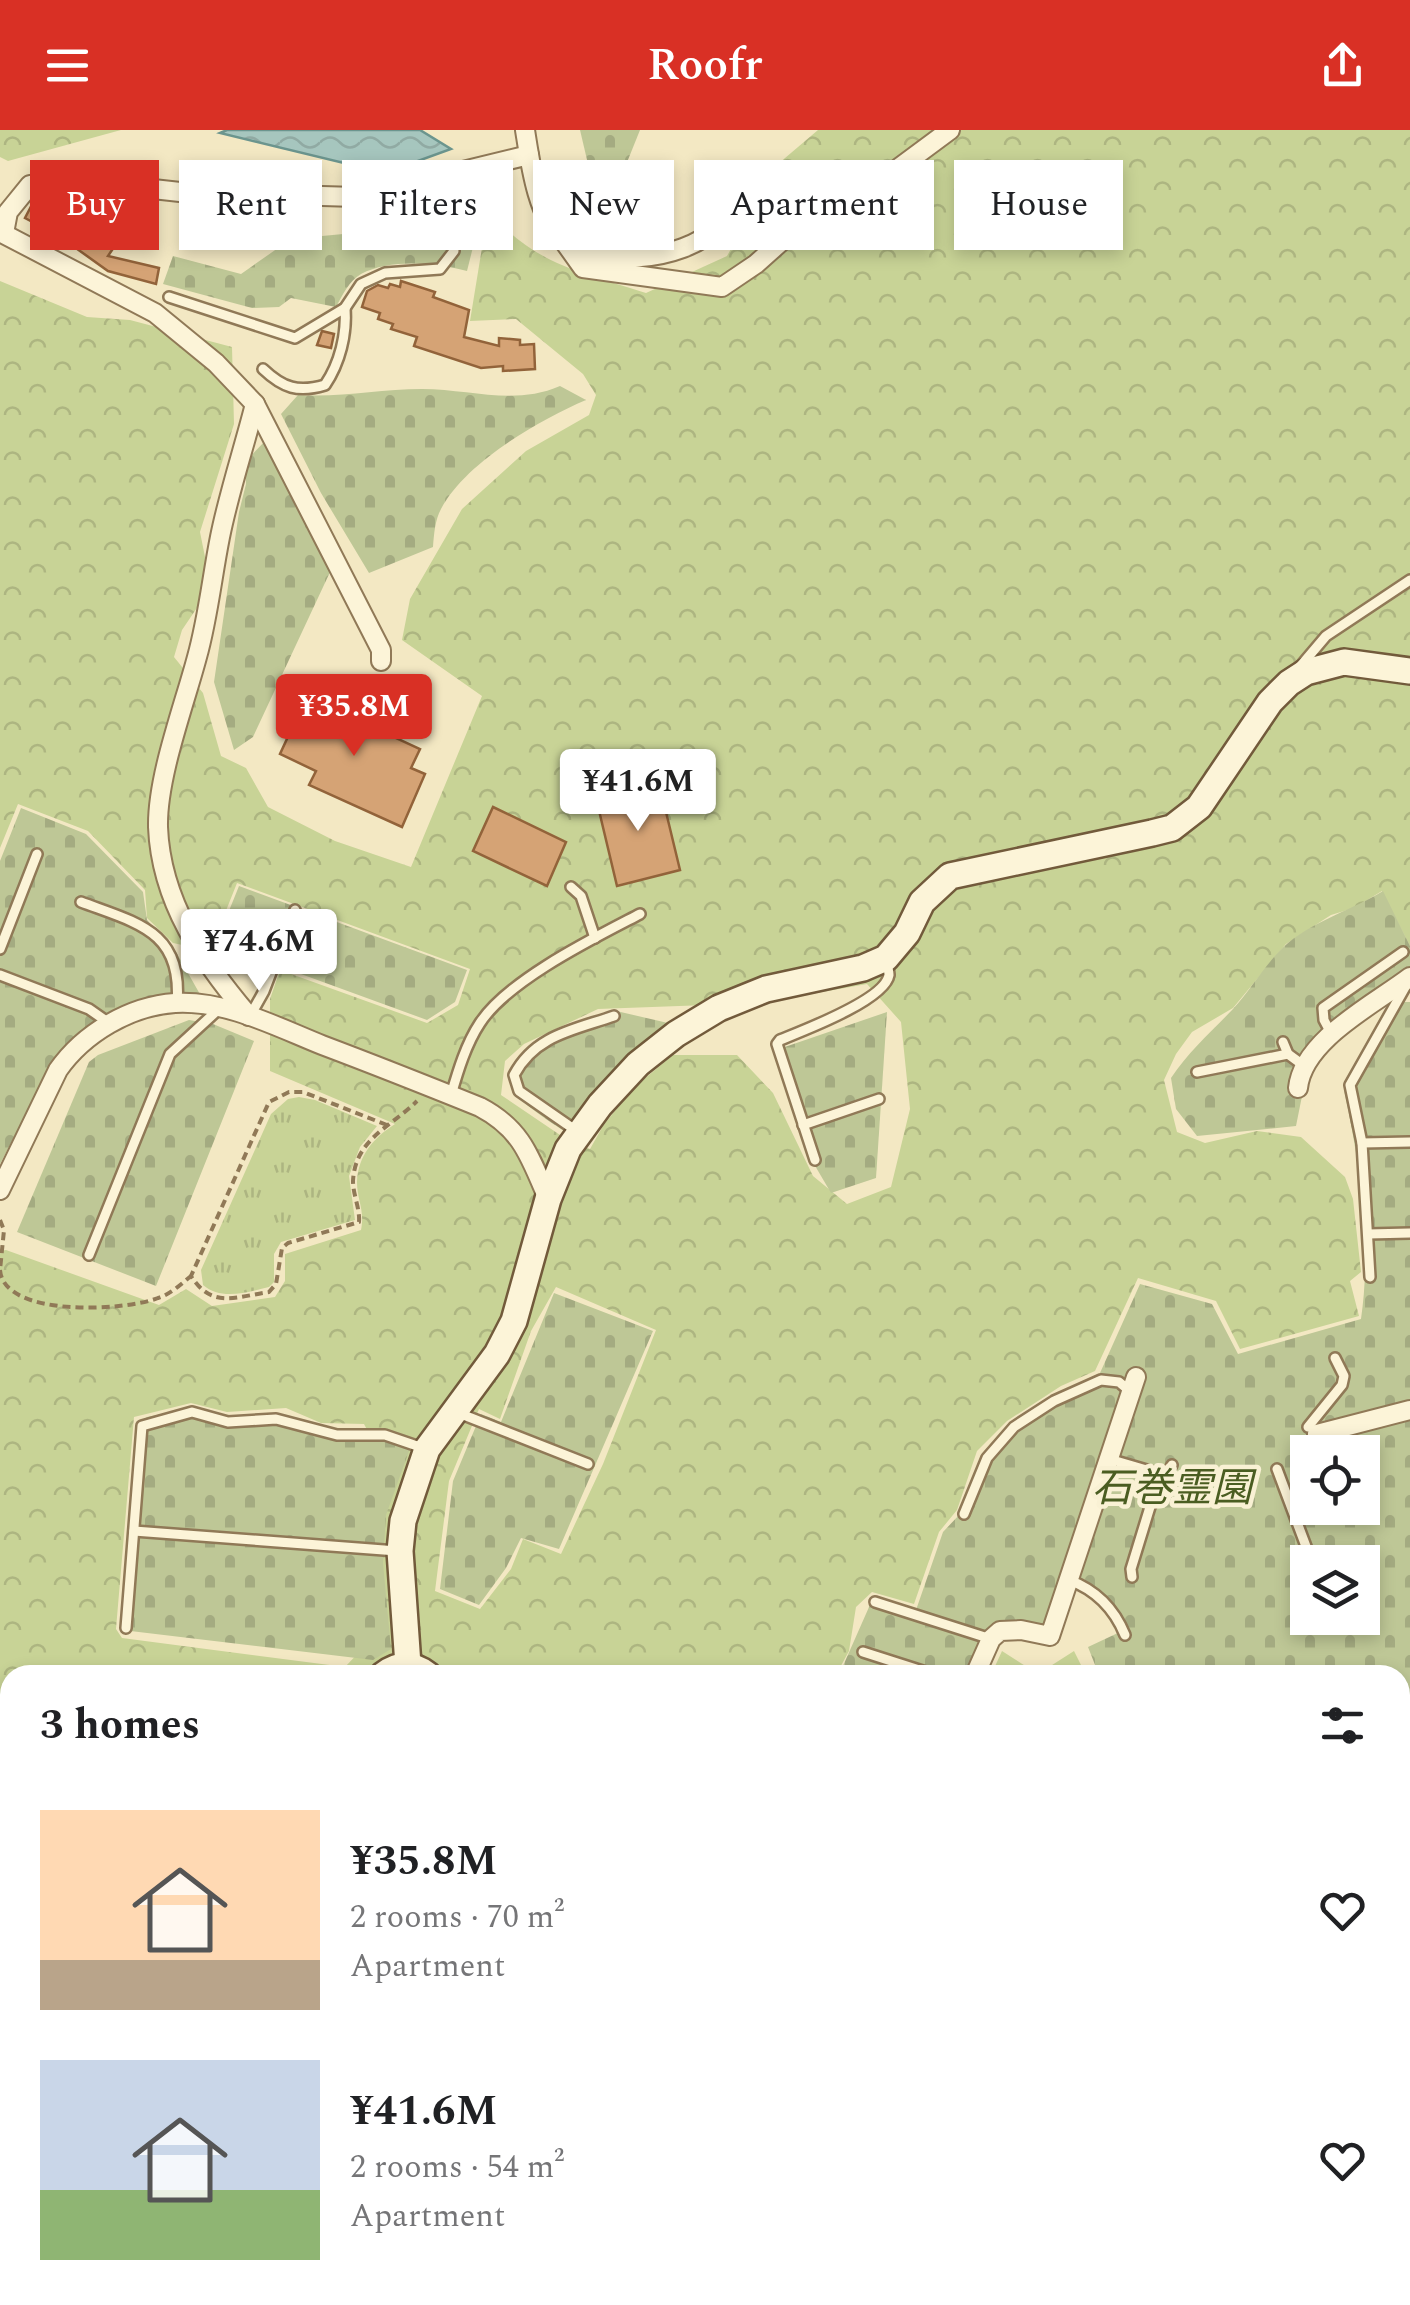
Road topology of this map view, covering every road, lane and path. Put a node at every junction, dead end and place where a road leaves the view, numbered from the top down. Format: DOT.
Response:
graph roads {
  1 [pos="525,130"];
  2 [pos="950,130"];
  3 [pos="530,163"];
  4 [pos="533,165"];
  5 [pos="533,172"];
  6 [pos="2,233"];
  7 [pos="694,244"];
  8 [pos="571,250"];
  9 [pos="588,250"];
  10 [pos="454,251"];
  11 [pos="170,297"];
  12 [pos="345,308"];
  13 [pos="263,369"];
  14 [pos="255,404"];
  15 [pos="1410,580"];
  16 [pos="381,660"];
  17 [pos="1410,671"];
  18 [pos="1288,684"];
  19 [pos="37,854"];
  20 [pos="571,886"];
  21 [pos="81,902"];
  22 [pos="295,910"];
  23 [pos="640,914"];
  24 [pos="595,938"];
  25 [pos="0,950"];
  26 [pos="1403,952"];
  27 [pos="886,958"];
  28 [pos="0,975"];
  29 [pos="1410,977"];
  30 [pos="177,1002"];
  31 [pos="220,1008"];
  32 [pos="250,1016"];
  33 [pos="614,1016"];
  34 [pos="110,1024"];
  35 [pos="1332,1035"];
  36 [pos="1283,1042"];
  37 [pos="1296,1059"];
  38 [pos="1198,1072"];
  39 [pos="432,1088"];
  40 [pos="1298,1088"];
  41 [pos="451,1095"];
  42 [pos="879,1100"];
  43 [pos="387,1125"];
  44 [pos="803,1125"];
  45 [pos="580,1134"];
  46 [pos="1410,1142"];
  47 [pos="1362,1143"];
  48 [pos="815,1160"];
  49 [pos="0,1190"];
  50 [pos="548,1199"];
  51 [pos="0,1220"];
  52 [pos="1410,1232"];
  53 [pos="1368,1234"];
  54 [pos="89,1255"];
  55 [pos="0,1270"];
  56 [pos="191,1276"];
  57 [pos="1370,1277"];
  58 [pos="1336,1358"];
  59 [pos="1134,1384"];
  60 [pos="1410,1410"];
  61 [pos="454,1411"];
  62 [pos="1312,1431"];
  63 [pos="426,1449"];
  64 [pos="1109,1459"];
  65 [pos="588,1464"];
  66 [pos="1172,1465"];
  67 [pos="1277,1468"];
  68 [pos="1167,1476"];
  69 [pos="964,1514"];
  70 [pos="134,1531"];
  71 [pos="1305,1545"];
  72 [pos="400,1551"];
  73 [pos="1132,1577"];
  74 [pos="1068,1580"];
  75 [pos="875,1602"];
  76 [pos="126,1628"];
  77 [pos="1125,1635"];
  78 [pos="991,1640"];
  79 [pos="863,1652"];
  80 [pos="417,1665"];
  81 [pos="904,1665"];
  82 [pos="980,1665"];
  1 -- 3 [label="street"];
  2 -- 8 [label="street"];
  3 -- 4 [label="path"];
  3 -- 5 [label="street"];
  3 -- 6 [label="street"];
  3 -- 10 [label="path"];
  6 -- 14 [label="street"];
  7 -- 9 [label="street"];
  10 -- 12 [label="lane"];
  11 -- 12 [label="lane"];
  12 -- 13 [label="lane"];
  14 -- 16 [label="street"];
  14 -- 32 [label="street"];
  15 -- 18 [label="lane"];
  17 -- 18 [label="street"];
  18 -- 27 [label="street"];
  19 -- 25 [label="lane"];
  20 -- 24 [label="lane"];
  21 -- 30 [label="lane"];
  22 -- 32 [label="lane"];
  23 -- 24 [label="lane"];
  24 -- 41 [label="lane"];
  26 -- 35 [label="lane"];
  27 -- 44 [label="lane"];
  27 -- 45 [label="street"];
  28 -- 34 [label="lane"];
  29 -- 35 [label="street"];
  29 -- 47 [label="lane"];
  30 -- 31 [label="street"];
  30 -- 34 [label="street"];
  31 -- 32 [label="street"];
  31 -- 54 [label="lane"];
  32 -- 39 [label="street"];
  33 -- 45 [label="lane"];
  34 -- 49 [label="street"];
  35 -- 37 [label="street"];
  36 -- 37 [label="lane"];
  37 -- 38 [label="lane"];
  37 -- 40 [label="street"];
  39 -- 41 [label="street"];
  39 -- 43 [label="path"];
  41 -- 50 [label="street"];
  42 -- 44 [label="lane"];
  43 -- 56 [label="path"];
  43 -- 56 [label="path"];
  44 -- 48 [label="lane"];
  45 -- 50 [label="street"];
  46 -- 47 [label="lane"];
  47 -- 53 [label="lane"];
  50 -- 61 [label="street"];
  51 -- 55 [label="path"];
  52 -- 53 [label="lane"];
  53 -- 57 [label="lane"];
  55 -- 56 [label="path"];
  58 -- 62 [label="lane"];
  59 -- 64 [label="street"];
  59 -- 69 [label="lane"];
  60 -- 62 [label="street"];
  61 -- 63 [label="street"];
  61 -- 65 [label="lane"];
  63 -- 70 [label="lane"];
  63 -- 72 [label="street"];
  64 -- 68 [label="lane"];
  64 -- 74 [label="street"];
  66 -- 68 [label="lane"];
  67 -- 71 [label="lane"];
  68 -- 73 [label="lane"];
  70 -- 72 [label="lane"];
  70 -- 76 [label="lane"];
  72 -- 80 [label="street"];
  74 -- 77 [label="lane"];
  74 -- 78 [label="street"];
  75 -- 78 [label="lane"];
  78 -- 82 [label="street"];
  79 -- 81 [label="lane"];
}
